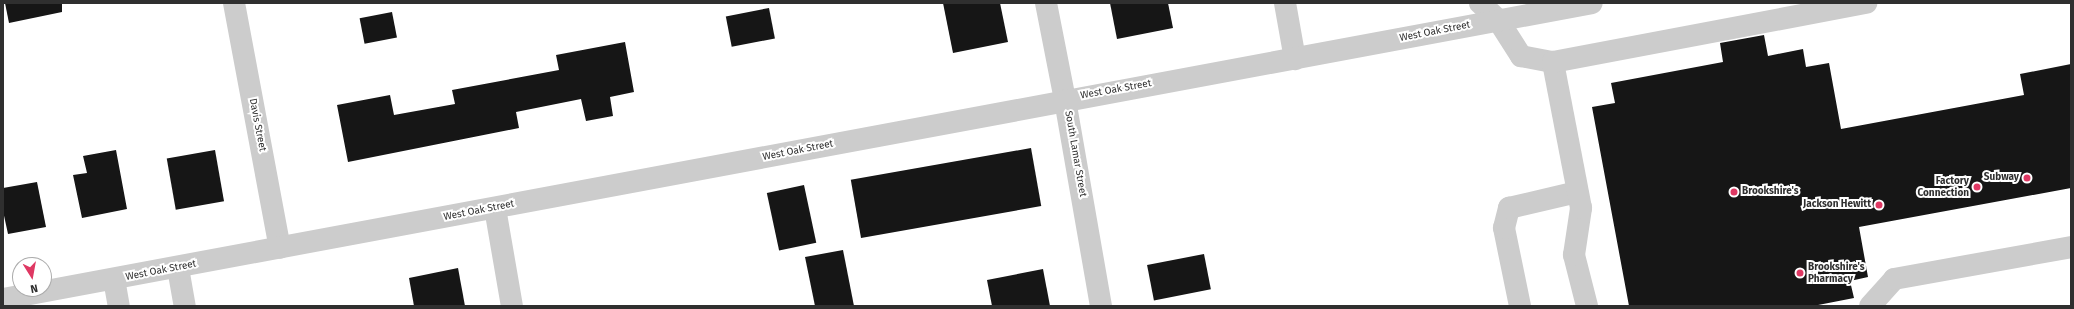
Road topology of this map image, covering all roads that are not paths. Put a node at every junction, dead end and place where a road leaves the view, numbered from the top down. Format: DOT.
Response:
graph roads {
  1 [pos="234,3"];
  2 [pos="1046,3"];
  3 [pos="1285,3"];
  4 [pos="1480,3"];
  5 [pos="1592,3"];
  6 [pos="1866,3"];
  7 [pos="1549,7"];
  8 [pos="1498,20"];
  9 [pos="1295,59"];
  10 [pos="1553,62"];
  11 [pos="1065,100"];
  12 [pos="1577,192"];
  13 [pos="494,208"];
  14 [pos="2071,247"];
  15 [pos="280,248"];
  16 [pos="178,268"];
  17 [pos="114,279"];
  18 [pos="3,299"];
  19 [pos="119,306"];
  20 [pos="184,306"];
  21 [pos="512,306"];
  22 [pos="1101,306"];
  23 [pos="1520,306"];
  24 [pos="1587,306"];
  25 [pos="1870,306"];
  1 -- 15 [label="street, Davis Street"];
  2 -- 11 [label="street, South Lamar Street"];
  3 -- 9 [label="street"];
  4 -- 8 [label="street"];
  5 -- 7 [label="street, West Oak Street"];
  6 -- 10 [label="street"];
  7 -- 8 [label="street, West Oak Street"];
  8 -- 9 [label="street, West Oak Street"];
  8 -- 10 [label="street"];
  9 -- 11 [label="street, West Oak Street"];
  10 -- 12 [label="street"];
  11 -- 13 [label="street, West Oak Street"];
  11 -- 22 [label="street, South Lamar Street"];
  12 -- 23 [label="street"];
  12 -- 24 [label="street"];
  13 -- 15 [label="street, West Oak Street"];
  13 -- 21 [label="street"];
  14 -- 25 [label="street"];
  15 -- 16 [label="street, West Oak Street"];
  16 -- 17 [label="street, West Oak Street"];
  16 -- 20 [label="street"];
  17 -- 18 [label="street, West Oak Street"];
  17 -- 19 [label="street"];
}
